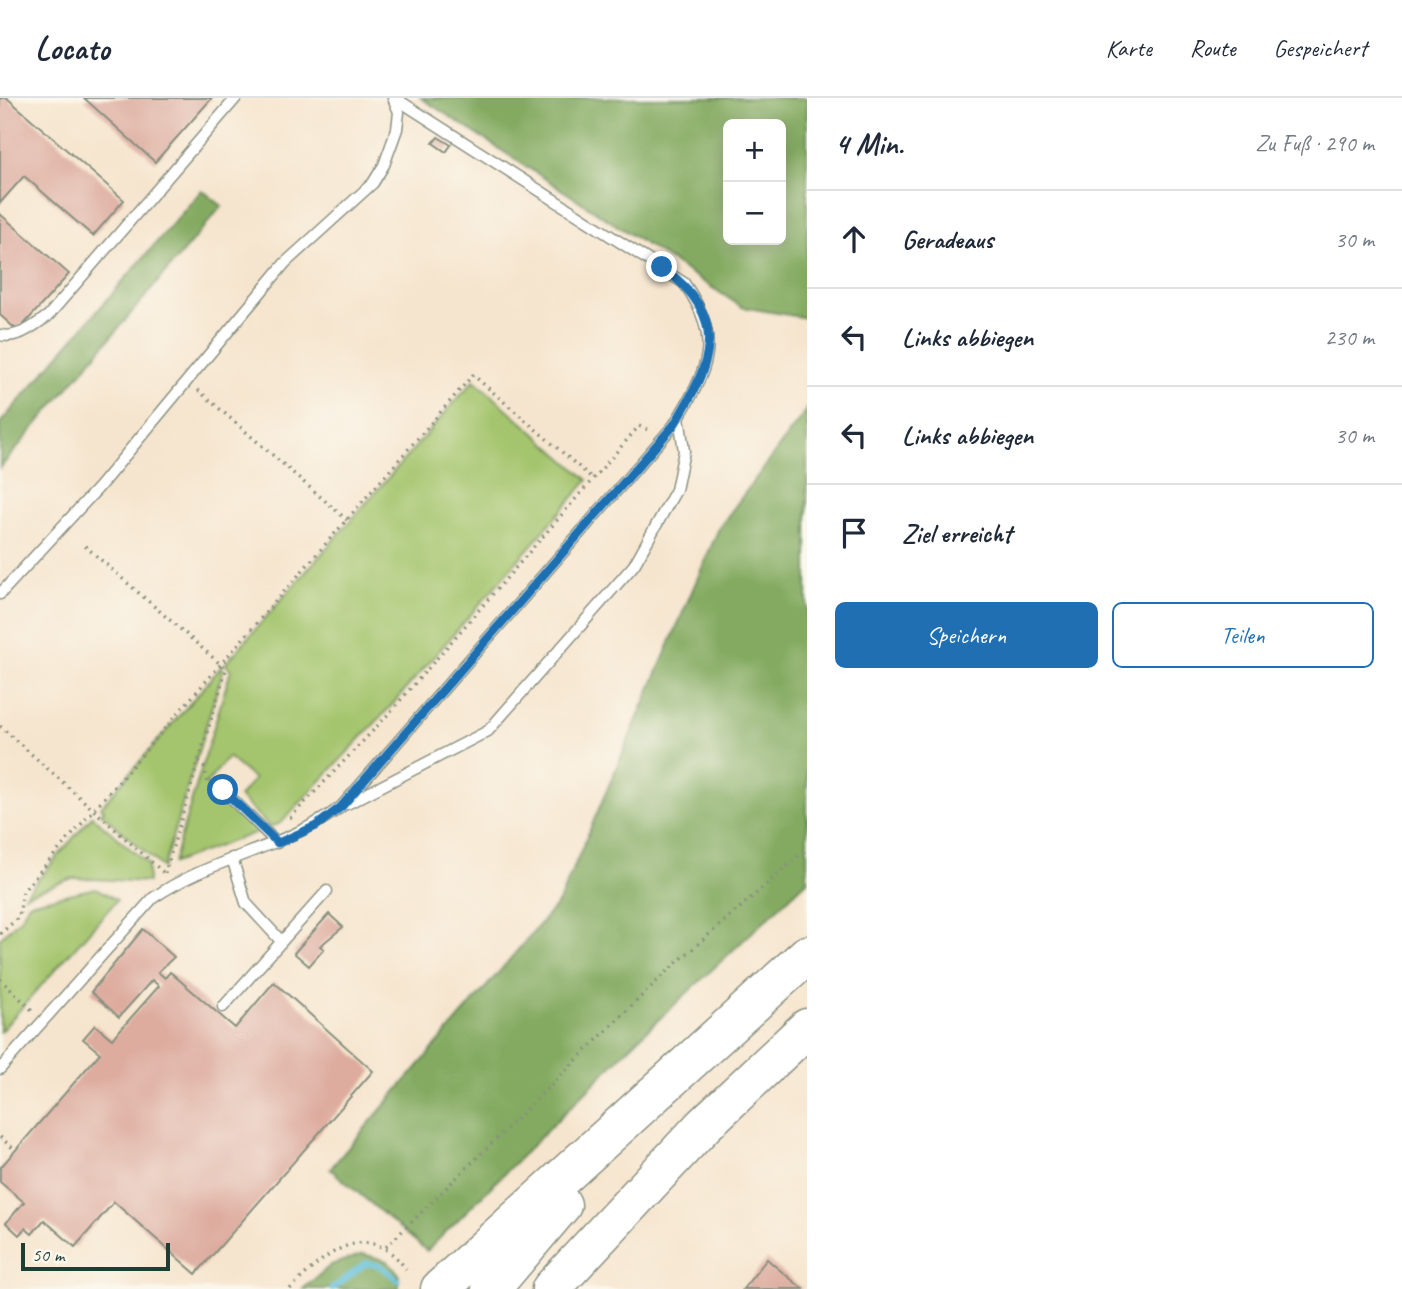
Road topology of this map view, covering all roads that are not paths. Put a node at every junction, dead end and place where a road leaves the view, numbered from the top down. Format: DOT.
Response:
graph roads {
  1 [pos="236,98"];
  2 [pos="394,98"];
  3 [pos="0,335"];
  4 [pos="677,421"];
  5 [pos="0,594"];
  6 [pos="228,785"];
  7 [pos="341,807"];
  8 [pos="278,843"];
  9 [pos="232,858"];
  10 [pos="327,891"];
  11 [pos="281,941"];
  12 [pos="807,955"];
  13 [pos="223,1007"];
  14 [pos="807,1028"];
  15 [pos="709,1042"];
  16 [pos="0,1069"];
  17 [pos="553,1288"];
  18 [pos="440,1289"];
  19 [pos="491,1289"];
  1 -- 3 [label="lane"];
  2 -- 4 [label="lane"];
  2 -- 5 [label="lane"];
  4 -- 7 [label="lane"];
  4 -- 7 [label="lane"];
  6 -- 8 [label="lane"];
  7 -- 8 [label="lane"];
  8 -- 9 [label="lane"];
  9 -- 11 [label="lane"];
  9 -- 16 [label="lane"];
  10 -- 11 [label="lane"];
  11 -- 13 [label="lane"];
  12 -- 15 [label="highway"];
  14 -- 17 [label="highway"];
  15 -- 18 [label="highway"];
  15 -- 19 [label="highway"];
}
